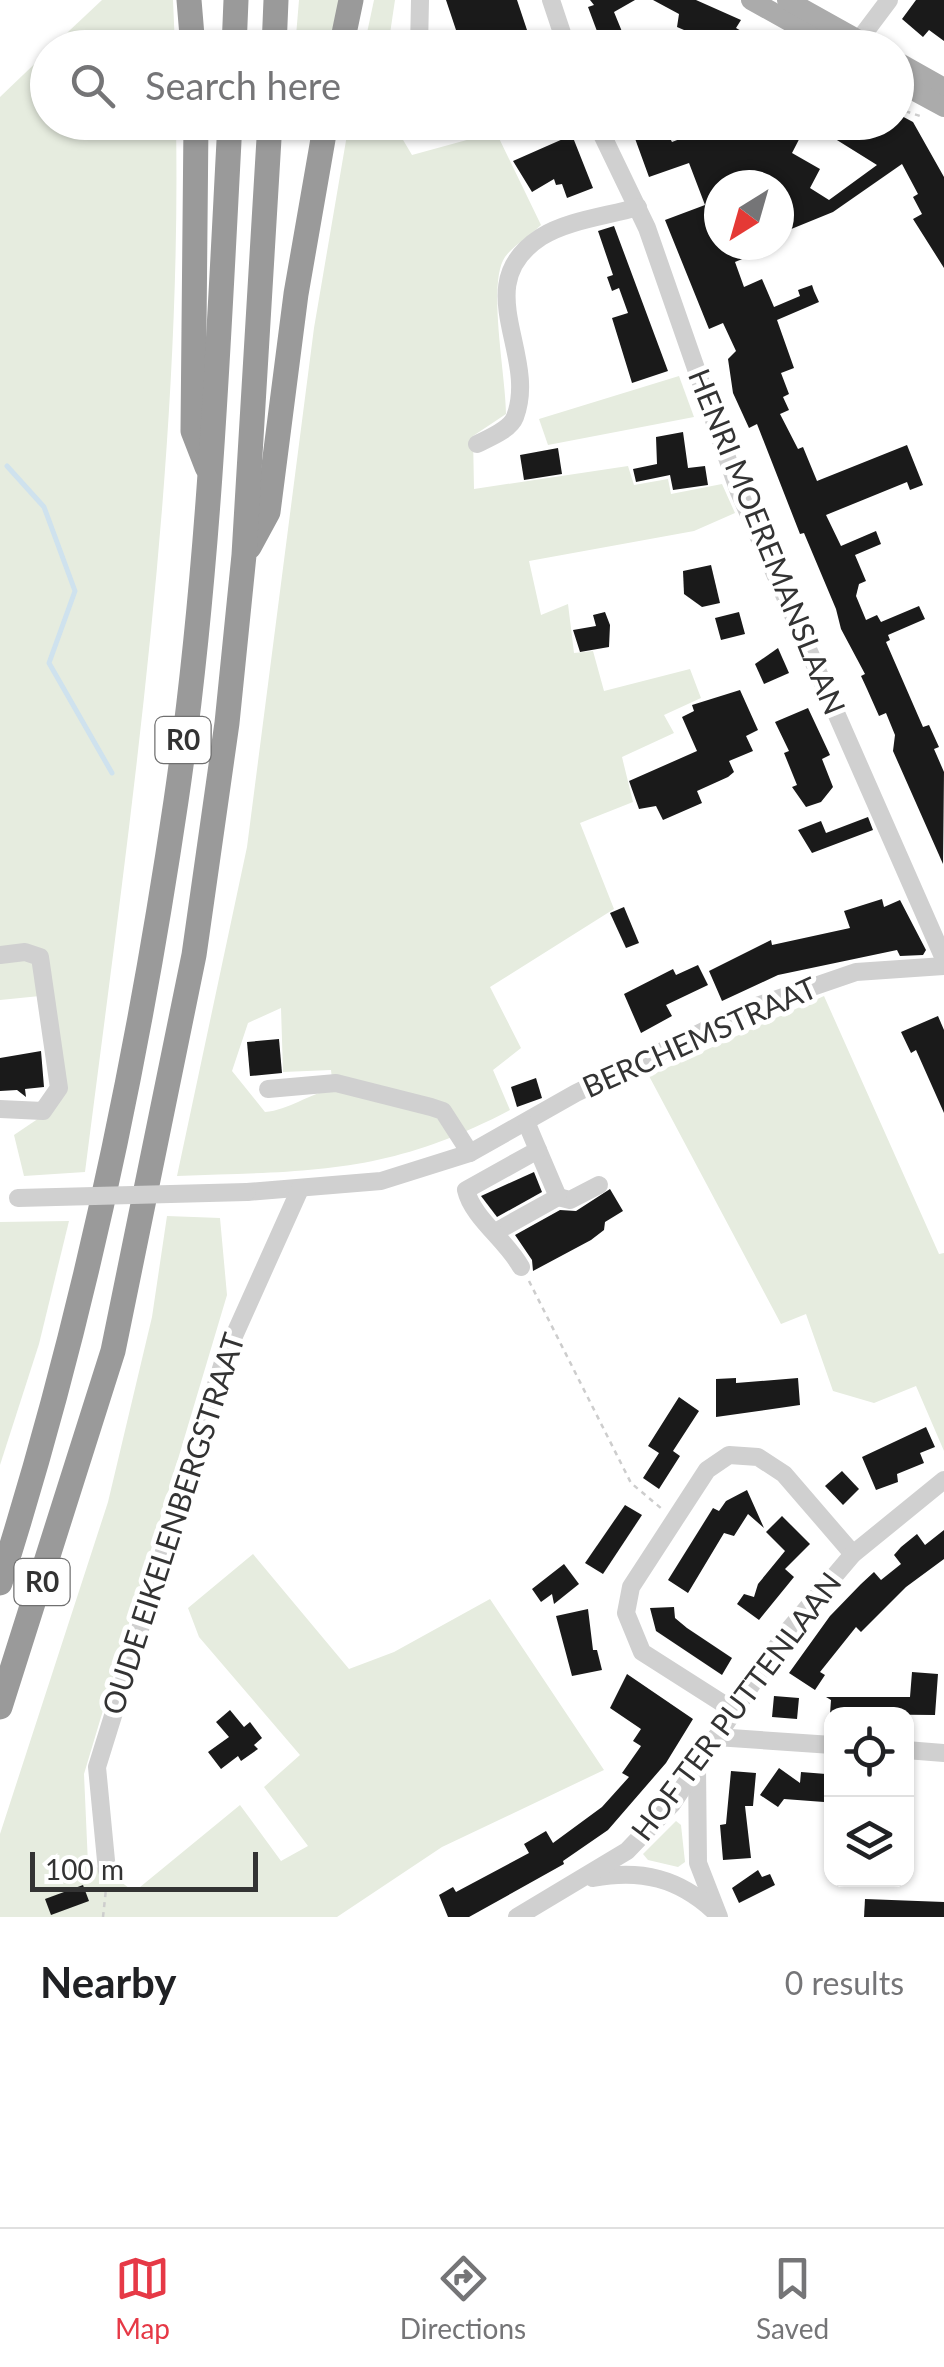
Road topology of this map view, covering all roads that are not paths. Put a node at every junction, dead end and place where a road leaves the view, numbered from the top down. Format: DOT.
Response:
graph roads {
  1 [pos="190,0"];
  2 [pos="236,0"];
  3 [pos="276,0"];
  4 [pos="351,0"];
  5 [pos="420,0"];
  6 [pos="551,0"];
  7 [pos="751,0"];
  8 [pos="787,0"];
  9 [pos="890,0"];
  10 [pos="192,30"];
  11 [pos="235,30"];
  12 [pos="275,30"];
  13 [pos="345,30"];
  14 [pos="419,30"];
  15 [pos="562,30"];
  16 [pos="804,30"];
  17 [pos="841,30"];
  18 [pos="874,30"];
  19 [pos="914,79"];
  20 [pos="914,91"];
  21 [pos="941,107"];
  22 [pos="196,140"];
  23 [pos="229,140"];
  24 [pos="269,140"];
  25 [pos="323,140"];
  26 [pos="605,140"];
  27 [pos="638,208"];
  28 [pos="477,444"];
  29 [pos="210,472"];
  30 [pos="244,556"];
  31 [pos="0,955"];
  32 [pos="944,962"];
  33 [pos="268,1088"];
  34 [pos="0,1109"];
  35 [pos="526,1124"];
  36 [pos="538,1150"];
  37 [pos="470,1153"];
  38 [pos="599,1185"];
  39 [pos="300,1189"];
  40 [pos="558,1197"];
  41 [pos="9,1198"];
  42 [pos="497,1232"];
  43 [pos="521,1267"];
  44 [pos="944,1480"];
  45 [pos="852,1554"];
  46 [pos="0,1583"];
  47 [pos="0,1707"];
  48 [pos="733,1710"];
  49 [pos="716,1737"];
  50 [pos="824,1744"];
  51 [pos="914,1751"];
  52 [pos="944,1753"];
  53 [pos="696,1766"];
  54 [pos="107,1870"];
  55 [pos="579,1880"];
  56 [pos="517,1917"];
  57 [pos="719,1917"];
  1 -- 10 [label="highway"];
  2 -- 11 [label="highway"];
  3 -- 12 [label="highway"];
  4 -- 13 [label="highway"];
  5 -- 14 [label="street"];
  6 -- 15 [label="street"];
  7 -- 16 [label="main road"];
  8 -- 17 [label="main road"];
  9 -- 18 [label="street"];
  19 -- 21 [label="main road"];
  20 -- 21 [label="main road"];
  22 -- 29 [label="highway"];
  23 -- 29 [label="highway, R0"];
  24 -- 30 [label="highway, R0"];
  25 -- 30 [label="highway"];
  26 -- 27 [label="street, HENRI MOEREMANSLAAN"];
  27 -- 28 [label="street"];
  27 -- 32 [label="street, HENRI MOEREMANSLAAN"];
  29 -- 46 [label="highway, R0"];
  30 -- 47 [label="highway, R0"];
  31 -- 34 [label="street"];
  32 -- 35 [label="street, BERCHEMSTRAAT"];
  33 -- 37 [label="street"];
  35 -- 36 [label="street"];
  35 -- 37 [label="street, BERCHEMSTRAAT"];
  36 -- 40 [label="street"];
  36 -- 42 [label="street"];
  37 -- 39 [label="street, BERCHEMSTRAAT"];
  38 -- 40 [label="street"];
  39 -- 41 [label="street, BERCHEMSTRAAT, bridge"];
  39 -- 54 [label="street, OUDE EIKELENBERGSTRAAT"];
  40 -- 42 [label="street"];
  42 -- 43 [label="street"];
  44 -- 45 [label="street, HOF TER PUTTENLAAN"];
  45 -- 48 [label="street, HOF TER PUTTENLAAN"];
  45 -- 48 [label="street"];
  48 -- 49 [label="street, HOF TER PUTTENLAAN"];
  49 -- 50 [label="street"];
  49 -- 53 [label="street, HOF TER PUTTENLAAN"];
  51 -- 52 [label="street"];
  53 -- 55 [label="street, HOF TER PUTTENLAAN"];
  53 -- 57 [label="street"];
  55 -- 56 [label="street, HOF TER PUTTENLAAN"];
  55 -- 57 [label="street"];
}
